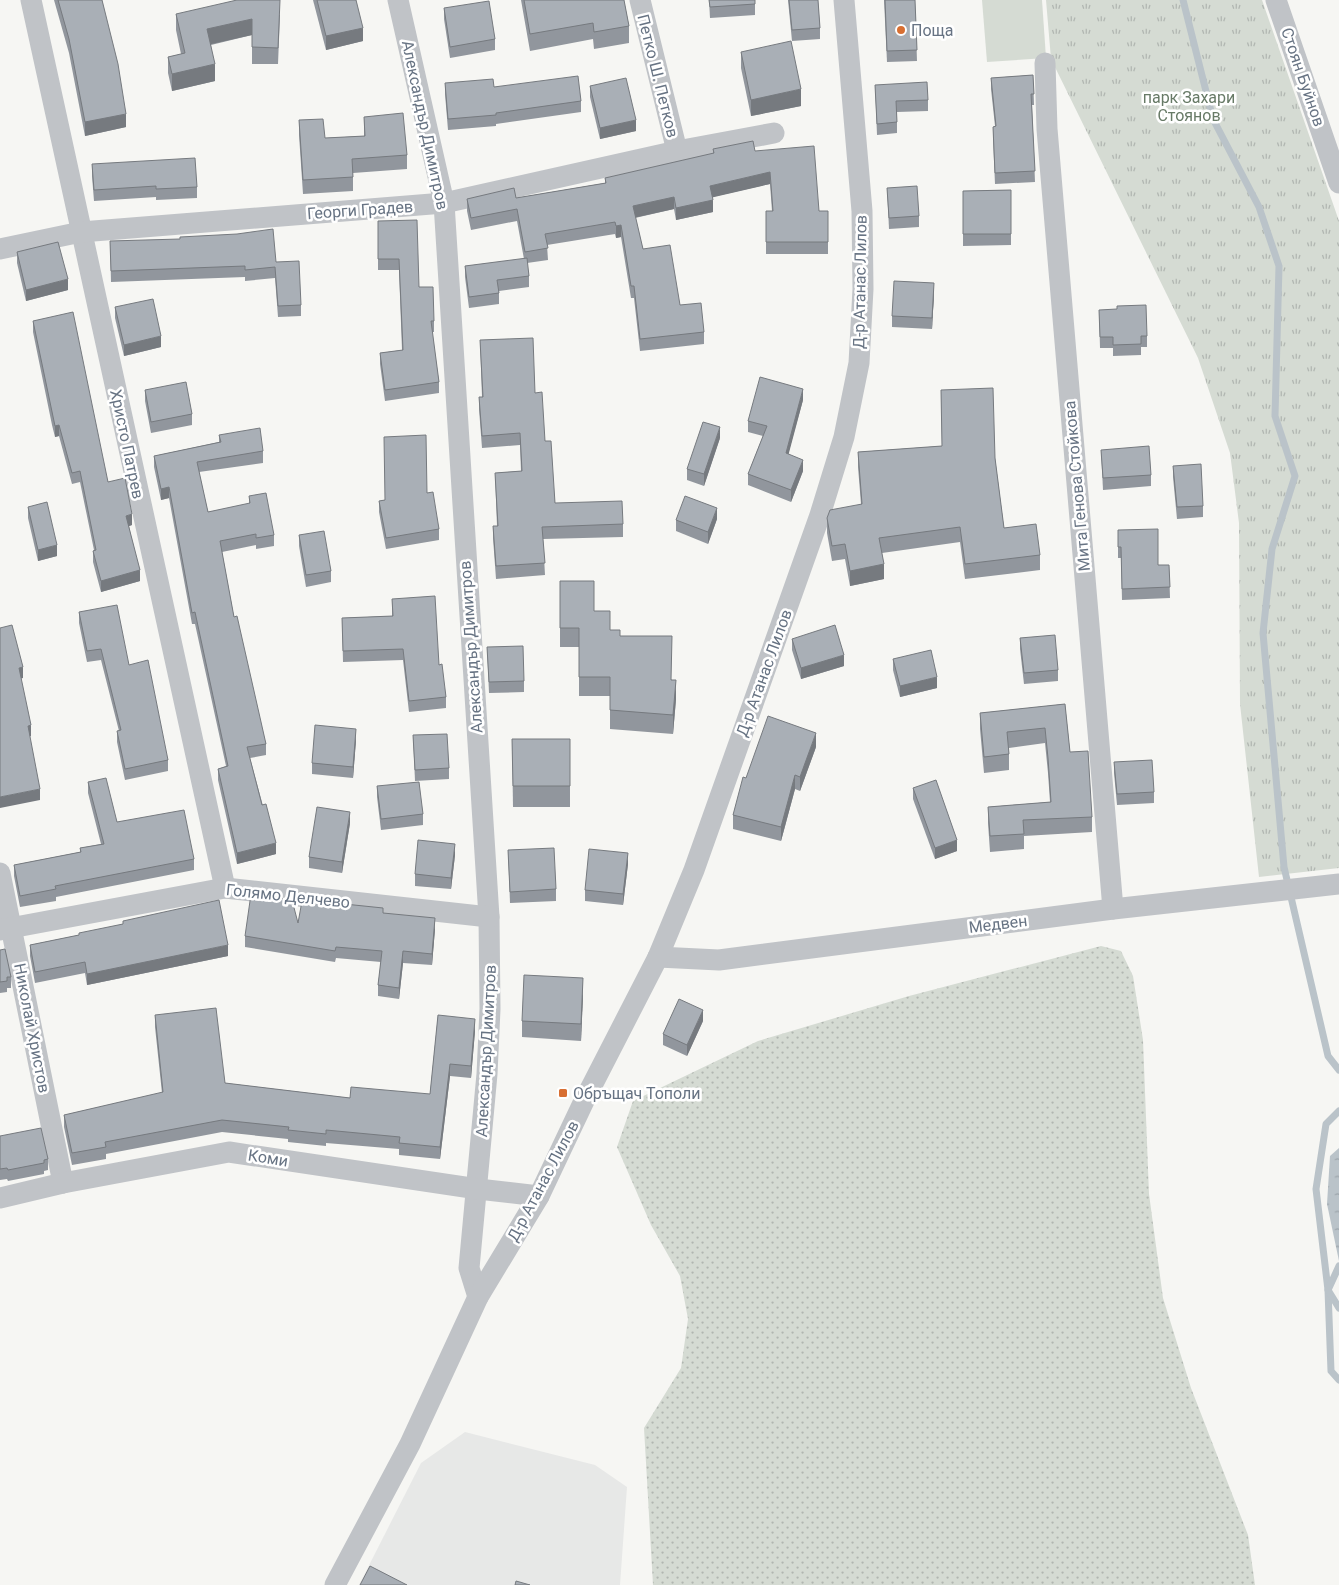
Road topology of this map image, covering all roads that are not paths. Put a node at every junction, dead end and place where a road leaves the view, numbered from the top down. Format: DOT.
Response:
graph roads {
  1 [pos="31,0"];
  2 [pos="398,0"];
  3 [pos="640,0"];
  4 [pos="844,0"];
  5 [pos="1276,0"];
  6 [pos="1046,63"];
  7 [pos="774,133"];
  8 [pos="677,151"];
  9 [pos="1339,183"];
  10 [pos="444,203"];
  11 [pos="81,232"];
  12 [pos="0,249"];
  13 [pos="0,874"];
  14 [pos="1339,884"];
  15 [pos="225,888"];
  16 [pos="1113,909"];
  17 [pos="489,917"];
  18 [pos="6,928"];
  19 [pos="658,957"];
  20 [pos="63,1183"];
  21 [pos="478,1189"];
  22 [pos="539,1196"];
  23 [pos="0,1198"];
  24 [pos="478,1297"];
  25 [pos="335,1585"];
  1 -- 11 [label="street, Христо Патрев"];
  2 -- 10 [label="street, Александър Димитров"];
  3 -- 8 [label="street, Петко Ш. Петков"];
  4 -- 19 [label="street, Д-р Атанас Лилов"];
  5 -- 9 [label="street, Стоян Буйнов"];
  6 -- 16 [label="street, Мита Генова Стойкова"];
  7 -- 8 [label="street, Георги Градев"];
  8 -- 10 [label="street, Георги Градев"];
  10 -- 11 [label="street, Георги Градев"];
  10 -- 17 [label="street, Александър Димитров"];
  11 -- 12 [label="street, Георги Градев"];
  11 -- 15 [label="street, Христо Патрев"];
  13 -- 18 [label="street, Николай Христов"];
  14 -- 16 [label="street, Медвен"];
  15 -- 17 [label="street, Голямо Делчево"];
  15 -- 18 [label="street, Голямо Делчево"];
  16 -- 19 [label="street, Медвен"];
  17 -- 21 [label="street, Александър Димитров"];
  18 -- 20 [label="street, Николай Христов"];
  19 -- 22 [label="street, Д-р Атанас Лилов"];
  20 -- 21 [label="street, Коми"];
  20 -- 23 [label="street, Коми"];
  21 -- 22 [label="street, Коми"];
  21 -- 24 [label="street, Александър Димитров"];
  22 -- 24 [label="street, Д-р Атанас Лилов"];
  24 -- 25 [label="street, Д-р Атанас Лилов"];
}
